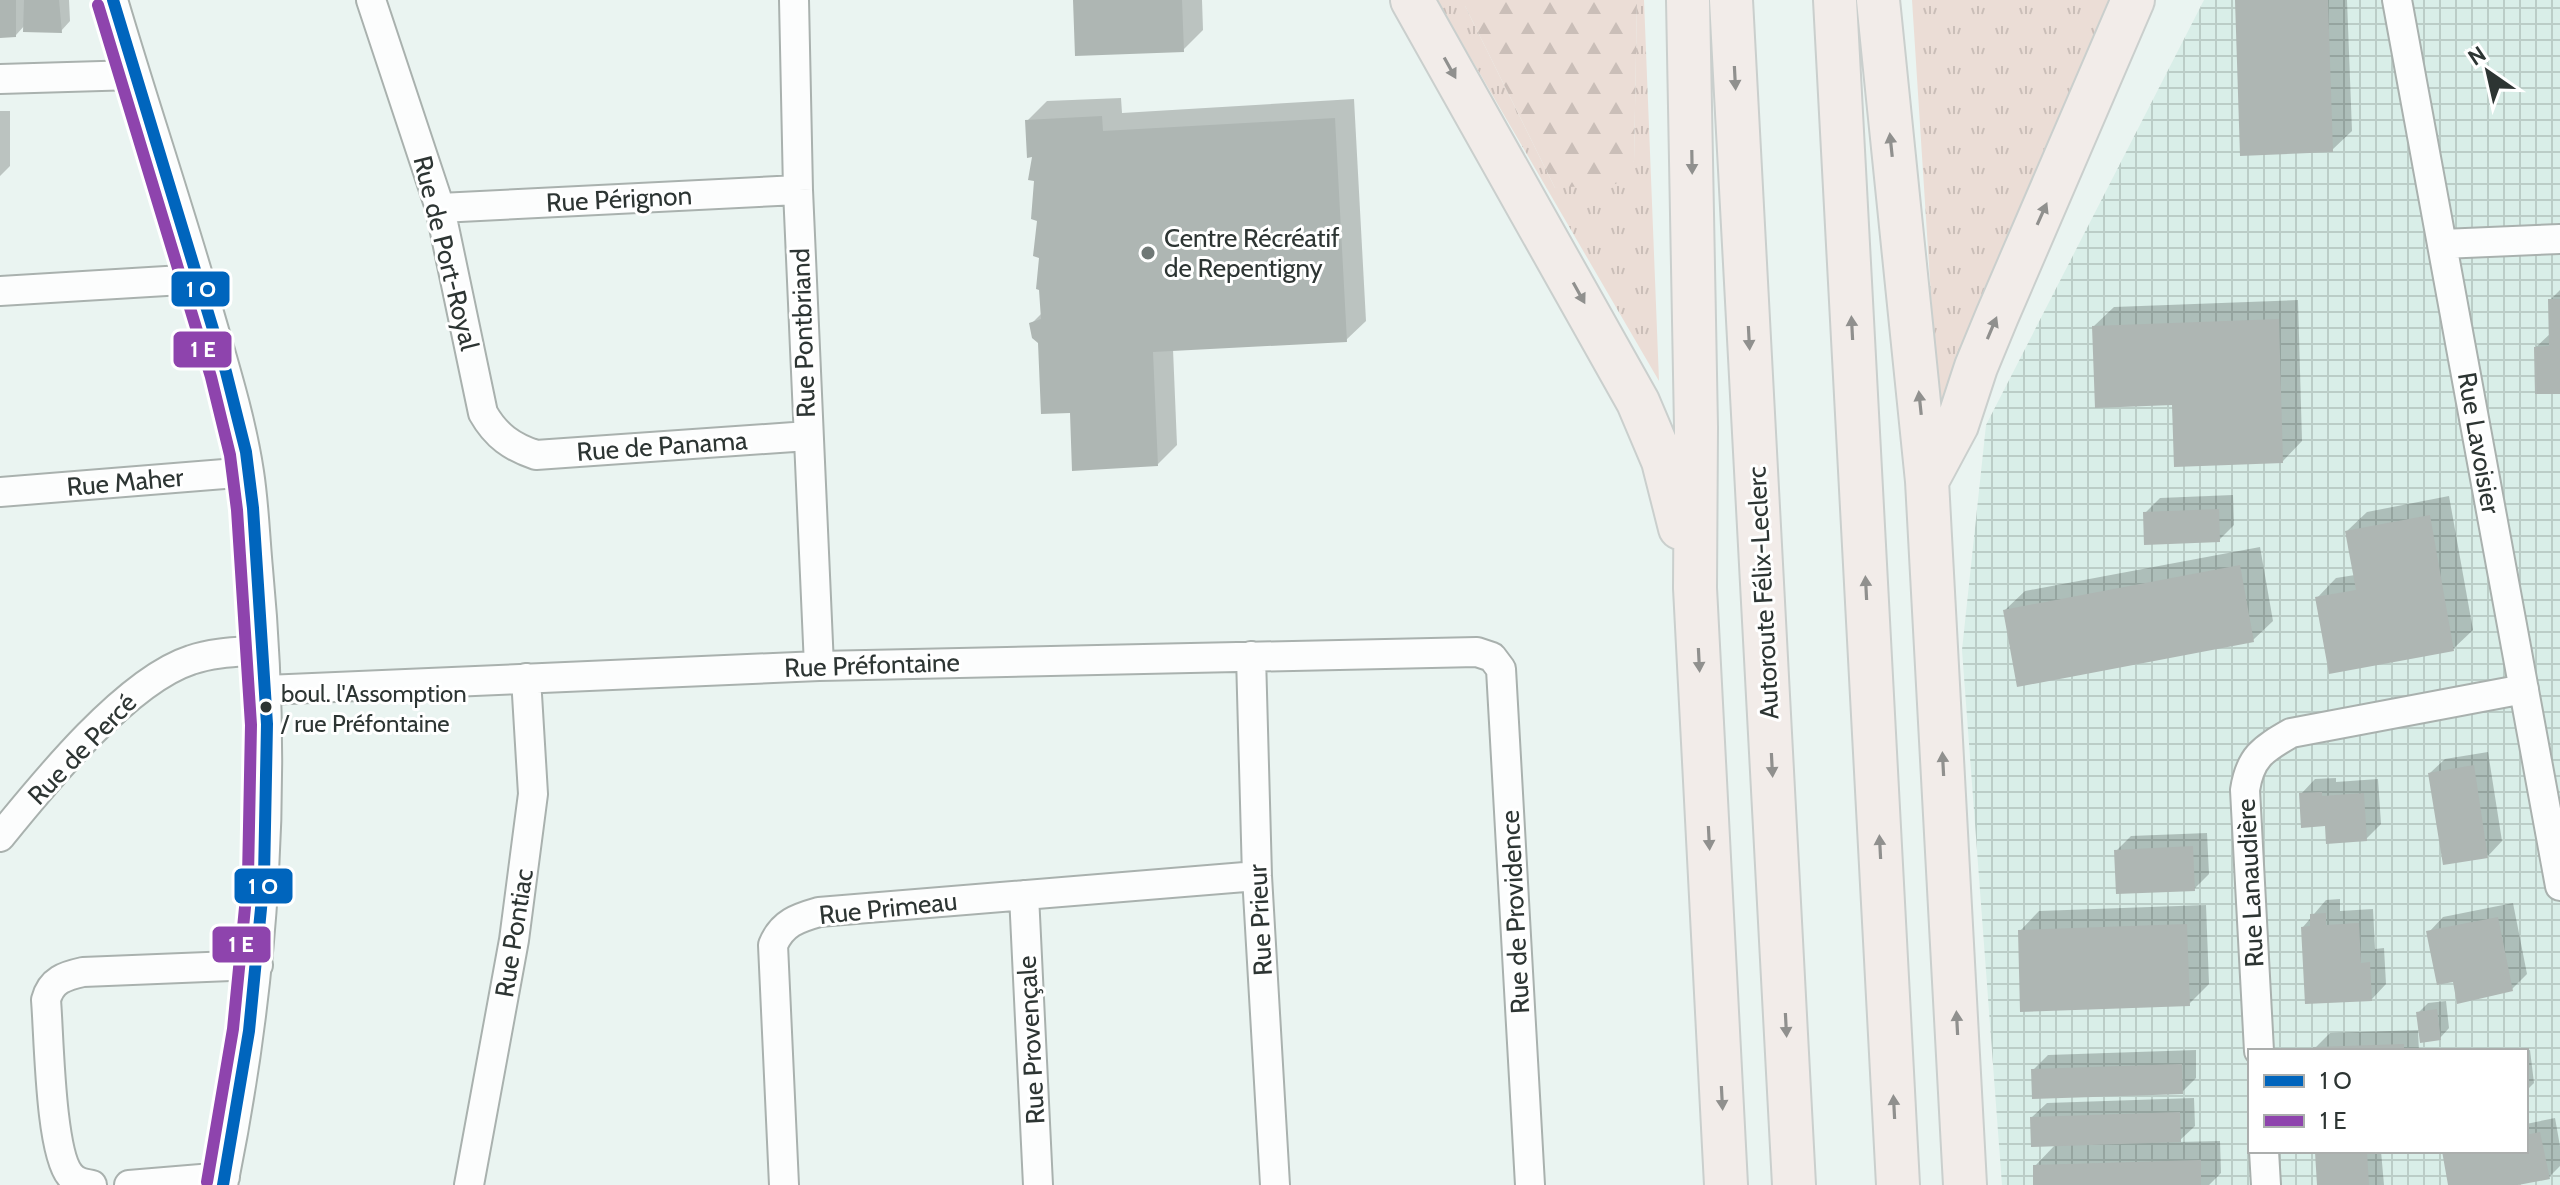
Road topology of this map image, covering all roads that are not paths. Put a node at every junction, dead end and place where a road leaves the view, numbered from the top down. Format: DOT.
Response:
graph roads {
  1 [pos="113,0"];
  2 [pos="371,0"];
  3 [pos="794,0"];
  4 [pos="1412,0"];
  5 [pos="1688,0"];
  6 [pos="1731,0"];
  7 [pos="1835,0"];
  8 [pos="1878,0"];
  9 [pos="2133,0"];
  10 [pos="2397,0"];
  11 [pos="135,75"];
  12 [pos="0,79"];
  13 [pos="798,190"];
  14 [pos="440,208"];
  15 [pos="2560,239"];
  16 [pos="2442,244"];
  17 [pos="199,279"];
  18 [pos="0,291"];
  19 [pos="808,436"];
  20 [pos="518,449"];
  21 [pos="249,472"];
  22 [pos="1927,481"];
  23 [pos="0,492"];
  24 [pos="1695,588"];
  25 [pos="264,650"];
  26 [pos="1477,652"];
  27 [pos="1251,656"];
  28 [pos="819,666"];
  29 [pos="526,678"];
  30 [pos="2524,689"];
  31 [pos="266,690"];
  32 [pos="0,837"];
  33 [pos="1257,876"];
  34 [pos="2560,886"];
  35 [pos="1024,895"];
  36 [pos="258,965"];
  37 [pos="2259,1049"];
  38 [pos="2264,1153"];
  39 [pos="224,1181"];
  40 [pos="92,1185"];
  41 [pos="129,1185"];
  42 [pos="469,1185"];
  43 [pos="784,1185"];
  44 [pos="1038,1185"];
  45 [pos="1275,1185"];
  46 [pos="1530,1185"];
  47 [pos="1726,1185"];
  48 [pos="1794,1185"];
  49 [pos="1898,1185"];
  50 [pos="1965,1185"];
  51 [pos="2266,1185"];
  1 -- 11 [label="street"];
  2 -- 14 [label="street, Rue de Port-Royal"];
  3 -- 13 [label="street, Rue Pontbriand"];
  4 -- 24 [label="highway, one-way"];
  5 -- 24 [label="highway, one-way"];
  6 -- 48 [label="highway, Autoroute Félix-Leclerc, one-way"];
  49 -- 7 [label="highway, one-way"];
  22 -- 8 [label="highway, one-way"];
  22 -- 9 [label="highway, one-way"];
  10 -- 16 [label="street, Rue Lavoisier"];
  11 -- 12 [label="street"];
  11 -- 17 [label="street"];
  13 -- 14 [label="street, Rue Pérignon"];
  13 -- 19 [label="street, Rue Pontbriand"];
  14 -- 20 [label="street, Rue de Port-Royal"];
  15 -- 16 [label="street"];
  16 -- 30 [label="street, Rue Lavoisier"];
  17 -- 18 [label="street"];
  17 -- 21 [label="street"];
  19 -- 20 [label="street, Rue de Panama"];
  19 -- 28 [label="street, Rue Pontbriand"];
  21 -- 23 [label="street, Rue Maher"];
  21 -- 25 [label="street"];
  50 -- 22 [label="highway, one-way"];
  24 -- 47 [label="highway, one-way"];
  25 -- 31 [label="street"];
  25 -- 32 [label="street, Rue de Percé"];
  26 -- 27 [label="street, Rue Préfontaine"];
  26 -- 46 [label="street, Rue de Providence"];
  27 -- 28 [label="street, Rue Préfontaine"];
  27 -- 33 [label="street, Rue Prieur"];
  28 -- 29 [label="street, Rue Préfontaine"];
  29 -- 31 [label="street, Rue Préfontaine"];
  29 -- 42 [label="street, Rue Pontiac"];
  30 -- 34 [label="street, Rue Lavoisier"];
  30 -- 37 [label="street, Rue Lanaudière"];
  31 -- 36 [label="street"];
  33 -- 35 [label="street, Rue Primeau"];
  33 -- 45 [label="street, Rue Prieur"];
  35 -- 43 [label="street, Rue Primeau"];
  35 -- 44 [label="street, Rue Provençale"];
  36 -- 39 [label="street"];
  36 -- 40 [label="street"];
  38 -- 51 [label="street"];
  39 -- 41 [label="street"];
}
